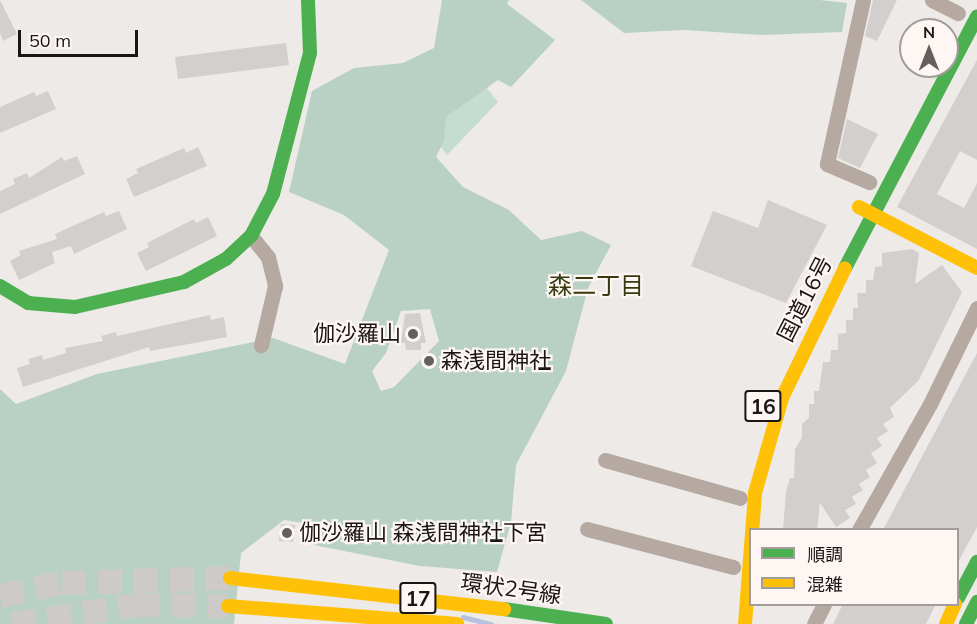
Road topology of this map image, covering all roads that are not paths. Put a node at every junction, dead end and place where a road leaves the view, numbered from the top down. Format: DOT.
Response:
graph roads {
  1 [pos="308,0"];
  2 [pos="863,0"];
  3 [pos="932,0"];
  4 [pos="958,12"];
  5 [pos="977,17"];
  6 [pos="973,34"];
  7 [pos="872,177"];
  8 [pos="862,212"];
  9 [pos="250,236"];
  10 [pos="977,268"];
  11 [pos="0,286"];
  12 [pos="977,308"];
  13 [pos="261,345"];
  14 [pos="773,382"];
  15 [pos="765,402"];
  16 [pos="605,460"];
  17 [pos="742,481"];
  18 [pos="740,498"];
  19 [pos="737,516"];
  20 [pos="753,528"];
  21 [pos="860,528"];
  22 [pos="586,529"];
  23 [pos="733,562"];
  24 [pos="977,562"];
  25 [pos="230,578"];
  26 [pos="749,580"];
  27 [pos="959,594"];
  28 [pos="977,602"];
  29 [pos="228,606"];
  30 [pos="823,606"];
  31 [pos="954,606"];
  32 [pos="260,621"];
  33 [pos="324,624"];
  34 [pos="457,624"];
  35 [pos="606,624"];
  36 [pos="732,624"];
  37 [pos="746,624"];
  38 [pos="814,624"];
  39 [pos="946,624"];
  40 [pos="966,624"];
  1 -- 9 [label="main road"];
  2 -- 7 [label="street"];
  3 -- 4 [label="street"];
  5 -- 6 [label="main road, 国道16号 / 16"];
  6 -- 8 [label="main road, 国道16号 / 16"];
  7 -- 8 [label="main road, 国道16号 / 16"];
  8 -- 10 [label="main road"];
  8 -- 20 [label="main road, 国道16号 / 16"];
  9 -- 11 [label="main road"];
  9 -- 13 [label="street"];
  12 -- 21 [label="street"];
  14 -- 15 [label="main road, 16"];
  16 -- 18 [label="street"];
  17 -- 18 [label="main road"];
  18 -- 19 [label="main road"];
  22 -- 23 [label="street"];
  23 -- 36 [label="main road"];
  24 -- 27 [label="main road"];
  25 -- 35 [label="main road, 環状2号線 / 17"];
  26 -- 37 [label="main road, 国道16号 / 16"];
  28 -- 40 [label="main road"];
  29 -- 34 [label="main road, 環状2号線 / 17"];
  30 -- 38 [label="street"];
  31 -- 39 [label="main road"];
  32 -- 33 [label="street"];
}
